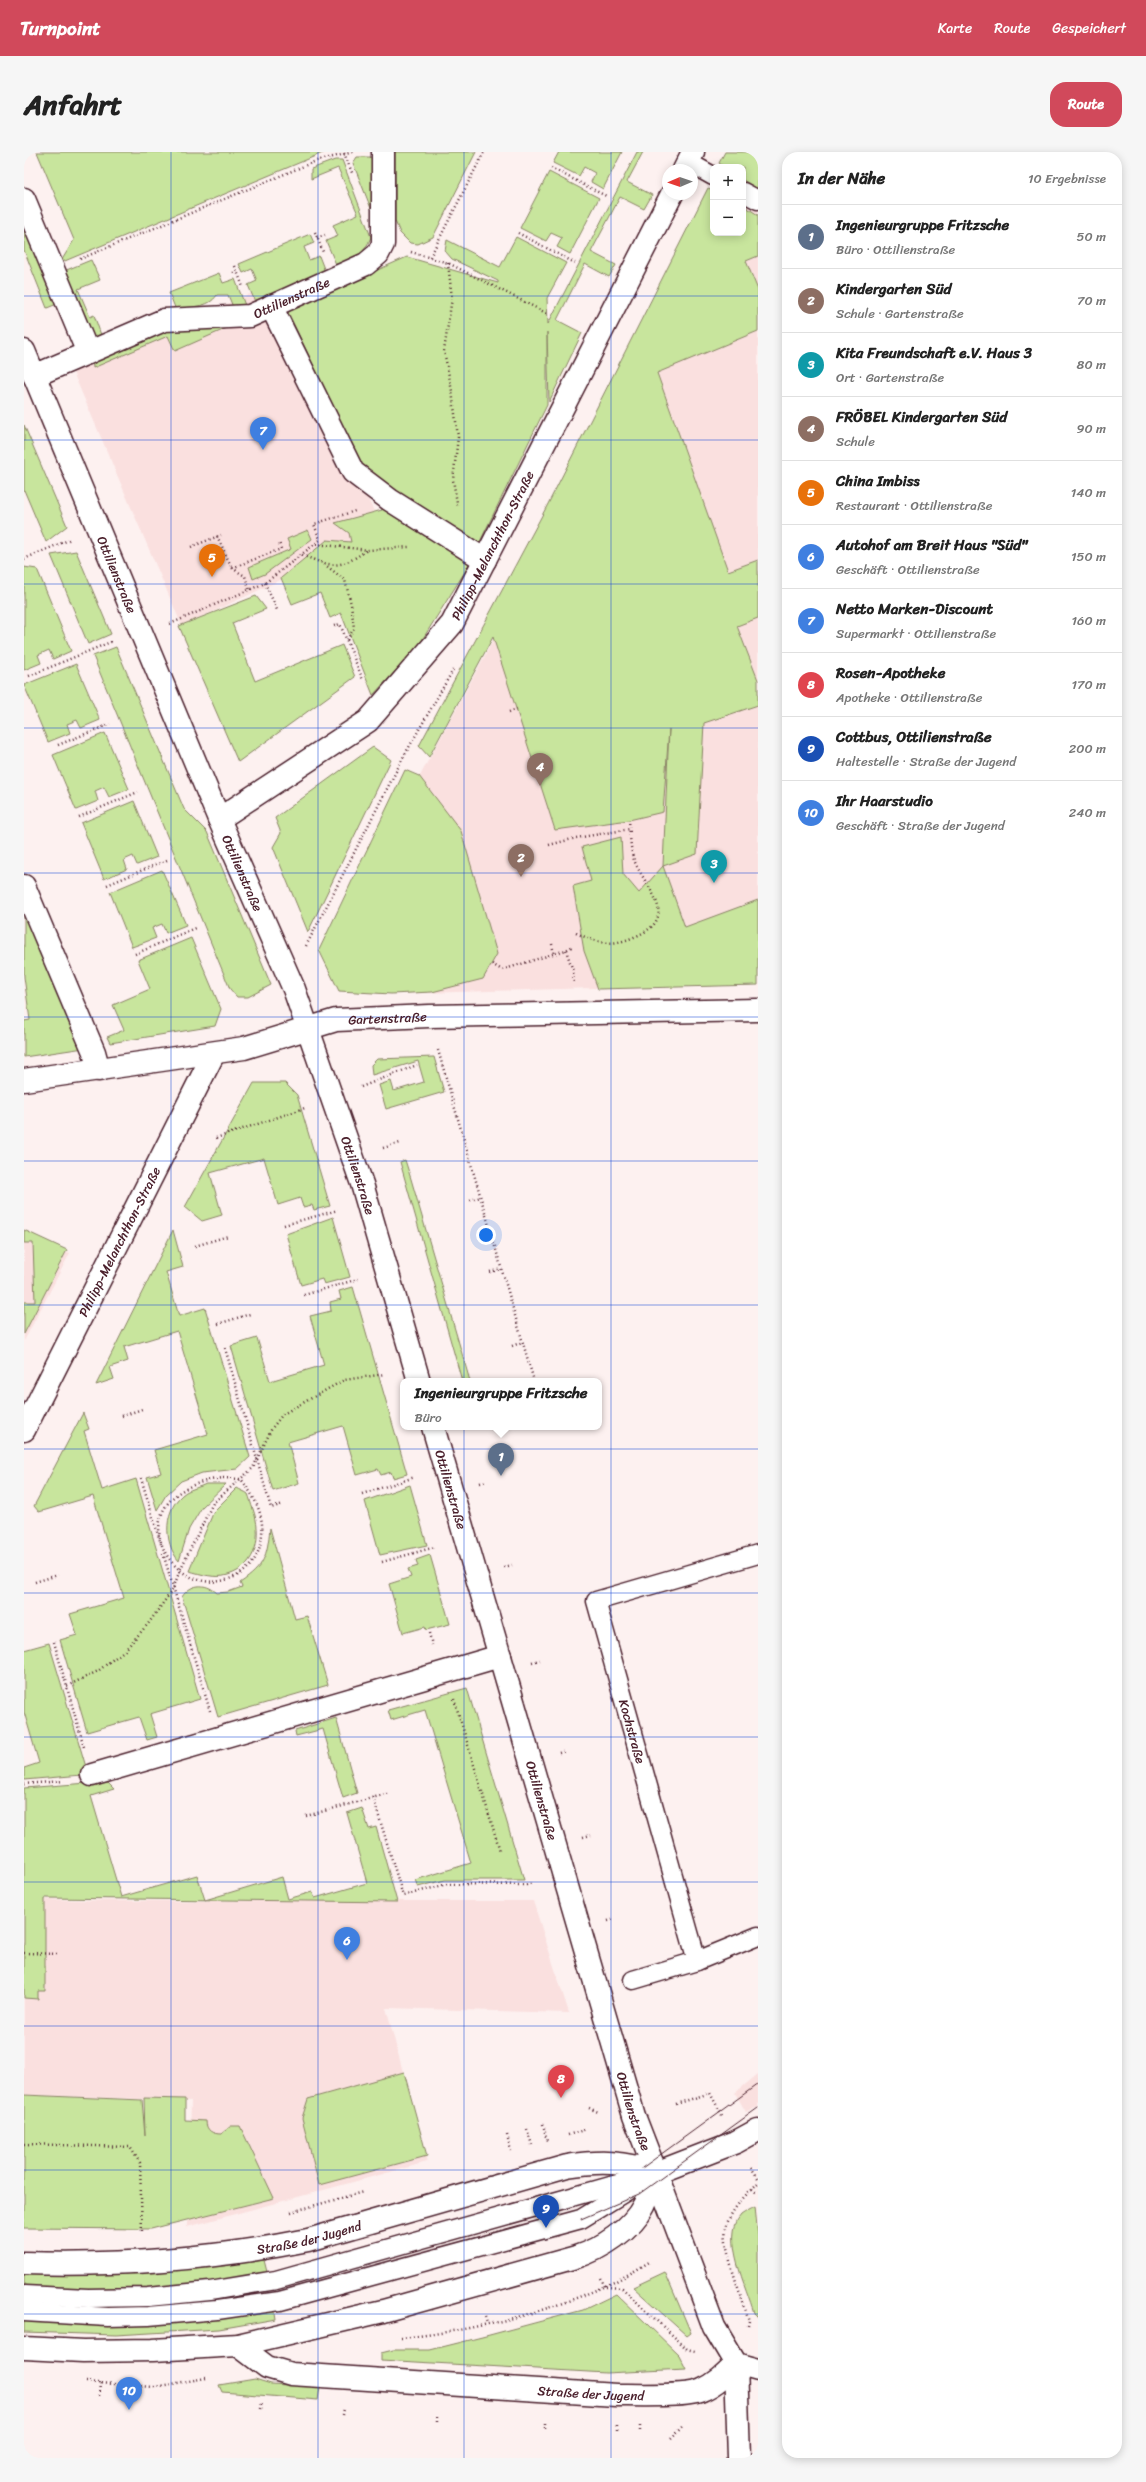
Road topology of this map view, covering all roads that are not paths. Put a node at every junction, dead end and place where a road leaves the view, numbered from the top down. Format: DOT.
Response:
graph roads {
  1 [pos="383,152"];
  2 [pos="688,161"];
  3 [pos="710,174"];
  4 [pos="746,194"];
  5 [pos="24,199"];
  6 [pos="669,200"];
  7 [pos="758,200"];
  8 [pos="271,306"];
  9 [pos="24,351"];
  10 [pos="88,353"];
  11 [pos="34,376"];
  12 [pos="485,560"];
  13 [pos="220,819"];
  14 [pos="24,886"];
  15 [pos="758,1010"];
  16 [pos="308,1027"];
  17 [pos="214,1052"];
  18 [pos="99,1070"];
  19 [pos="24,1080"];
  20 [pos="418,1378"];
  21 [pos="24,1430"];
  22 [pos="434,1430"];
  23 [pos="758,1554"];
  24 [pos="500,1656"];
  25 [pos="92,1775"];
  26 [pos="758,1936"];
  27 [pos="697,1960"];
  28 [pos="633,1980"];
  29 [pos="758,2130"];
  30 [pos="649,2170"];
  31 [pos="24,2263"];
  32 [pos="24,2294"];
  33 [pos="24,2312"];
  34 [pos="238,2345"];
  35 [pos="24,2348"];
  36 [pos="736,2364"];
  37 [pos="758,2370"];
  38 [pos="739,2458"];
  1 -- 8 [label="street, Ottilienstraße"];
  2 -- 3 [label="lane"];
  4 -- 7 [label="lane"];
  5 -- 10 [label="street"];
  6 -- 12 [label="street, Philipp-Melanchthon-Straße"];
  8 -- 10 [label="street, Ottilienstraße"];
  8 -- 12 [label="street"];
  9 -- 11 [label="street, Ottilienstraße"];
  10 -- 11 [label="street, Ottilienstraße"];
  11 -- 13 [label="street, Ottilienstraße"];
  12 -- 13 [label="street, Philipp-Melanchthon-Straße"];
  13 -- 16 [label="street, Ottilienstraße"];
  14 -- 18 [label="street"];
  15 -- 16 [label="street, Gartenstraße"];
  16 -- 17 [label="street, Gartenstraße"];
  16 -- 20 [label="street, Ottilienstraße"];
  17 -- 18 [label="street, Gartenstraße"];
  17 -- 21 [label="street, Philipp-Melanchthon-Straße"];
  18 -- 19 [label="street, Gartenstraße"];
  22 -- 24 [label="street, Ottilienstraße"];
  23 -- 27 [label="lane, Kochstraße"];
  24 -- 25 [label="street"];
  24 -- 30 [label="street, Ottilienstraße"];
  26 -- 27 [label="lane"];
  27 -- 28 [label="lane"];
  29 -- 30 [label="street"];
  30 -- 31 [label="street, Straße der Jugend"];
  30 -- 32 [label="lane"];
  30 -- 33 [label="lane"];
  30 -- 34 [label="street"];
  30 -- 36 [label="street"];
  34 -- 35 [label="street"];
  34 -- 36 [label="street, Straße der Jugend"];
  36 -- 37 [label="street"];
  36 -- 38 [label="street"];
}
